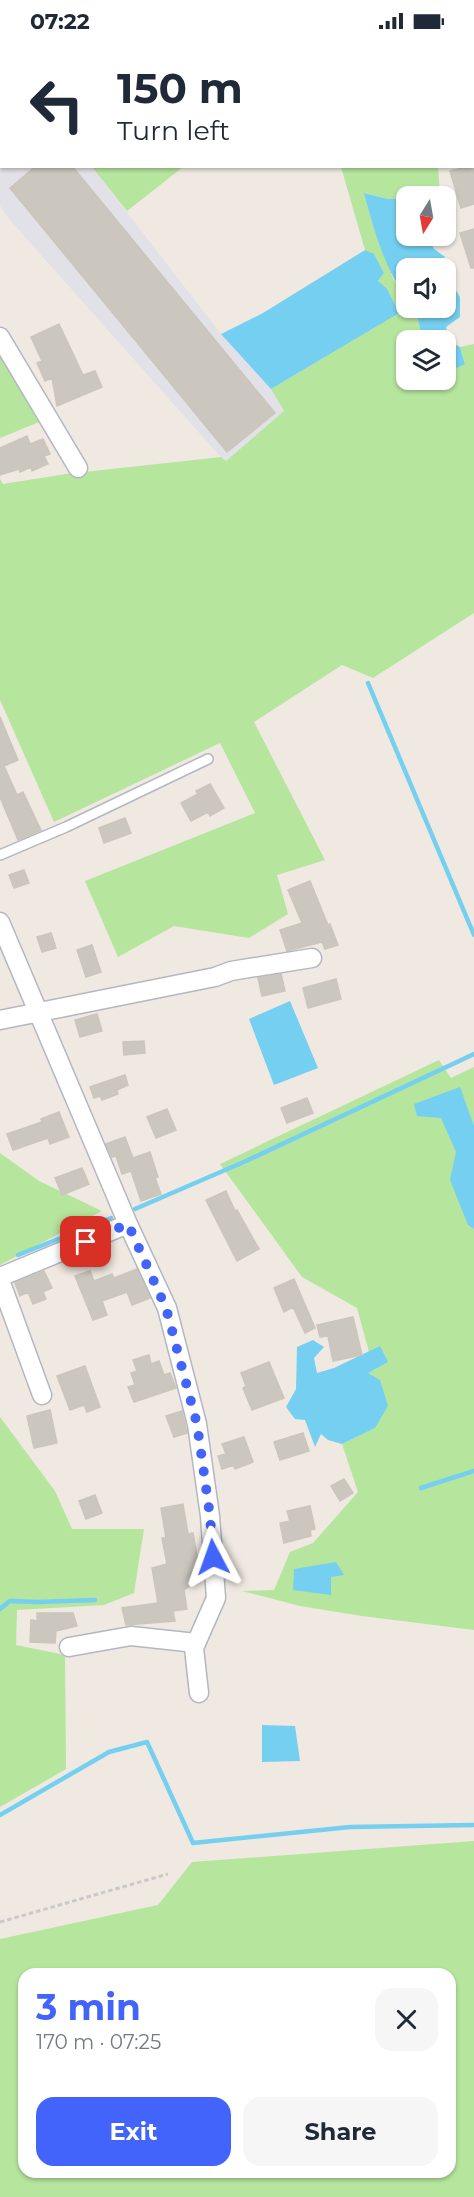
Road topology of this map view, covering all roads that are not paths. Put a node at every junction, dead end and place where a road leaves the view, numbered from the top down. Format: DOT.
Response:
graph roads {
  1 [pos="0,337"];
  2 [pos="78,468"];
  3 [pos="208,759"];
  4 [pos="0,855"];
  5 [pos="0,922"];
  6 [pos="312,958"];
  7 [pos="38,1011"];
  8 [pos="0,1020"];
  9 [pos="128,1224"];
  10 [pos="0,1278"];
  11 [pos="42,1395"];
  12 [pos="196,1643"];
  13 [pos="69,1647"];
  14 [pos="199,1693"];
  1 -- 2 [label="street"];
  3 -- 4 [label="lane"];
  5 -- 7 [label="street"];
  6 -- 7 [label="street"];
  7 -- 8 [label="street"];
  7 -- 9 [label="street"];
  9 -- 10 [label="street"];
  9 -- 12 [label="street"];
  10 -- 11 [label="street"];
  12 -- 13 [label="street"];
  12 -- 14 [label="street"];
}
